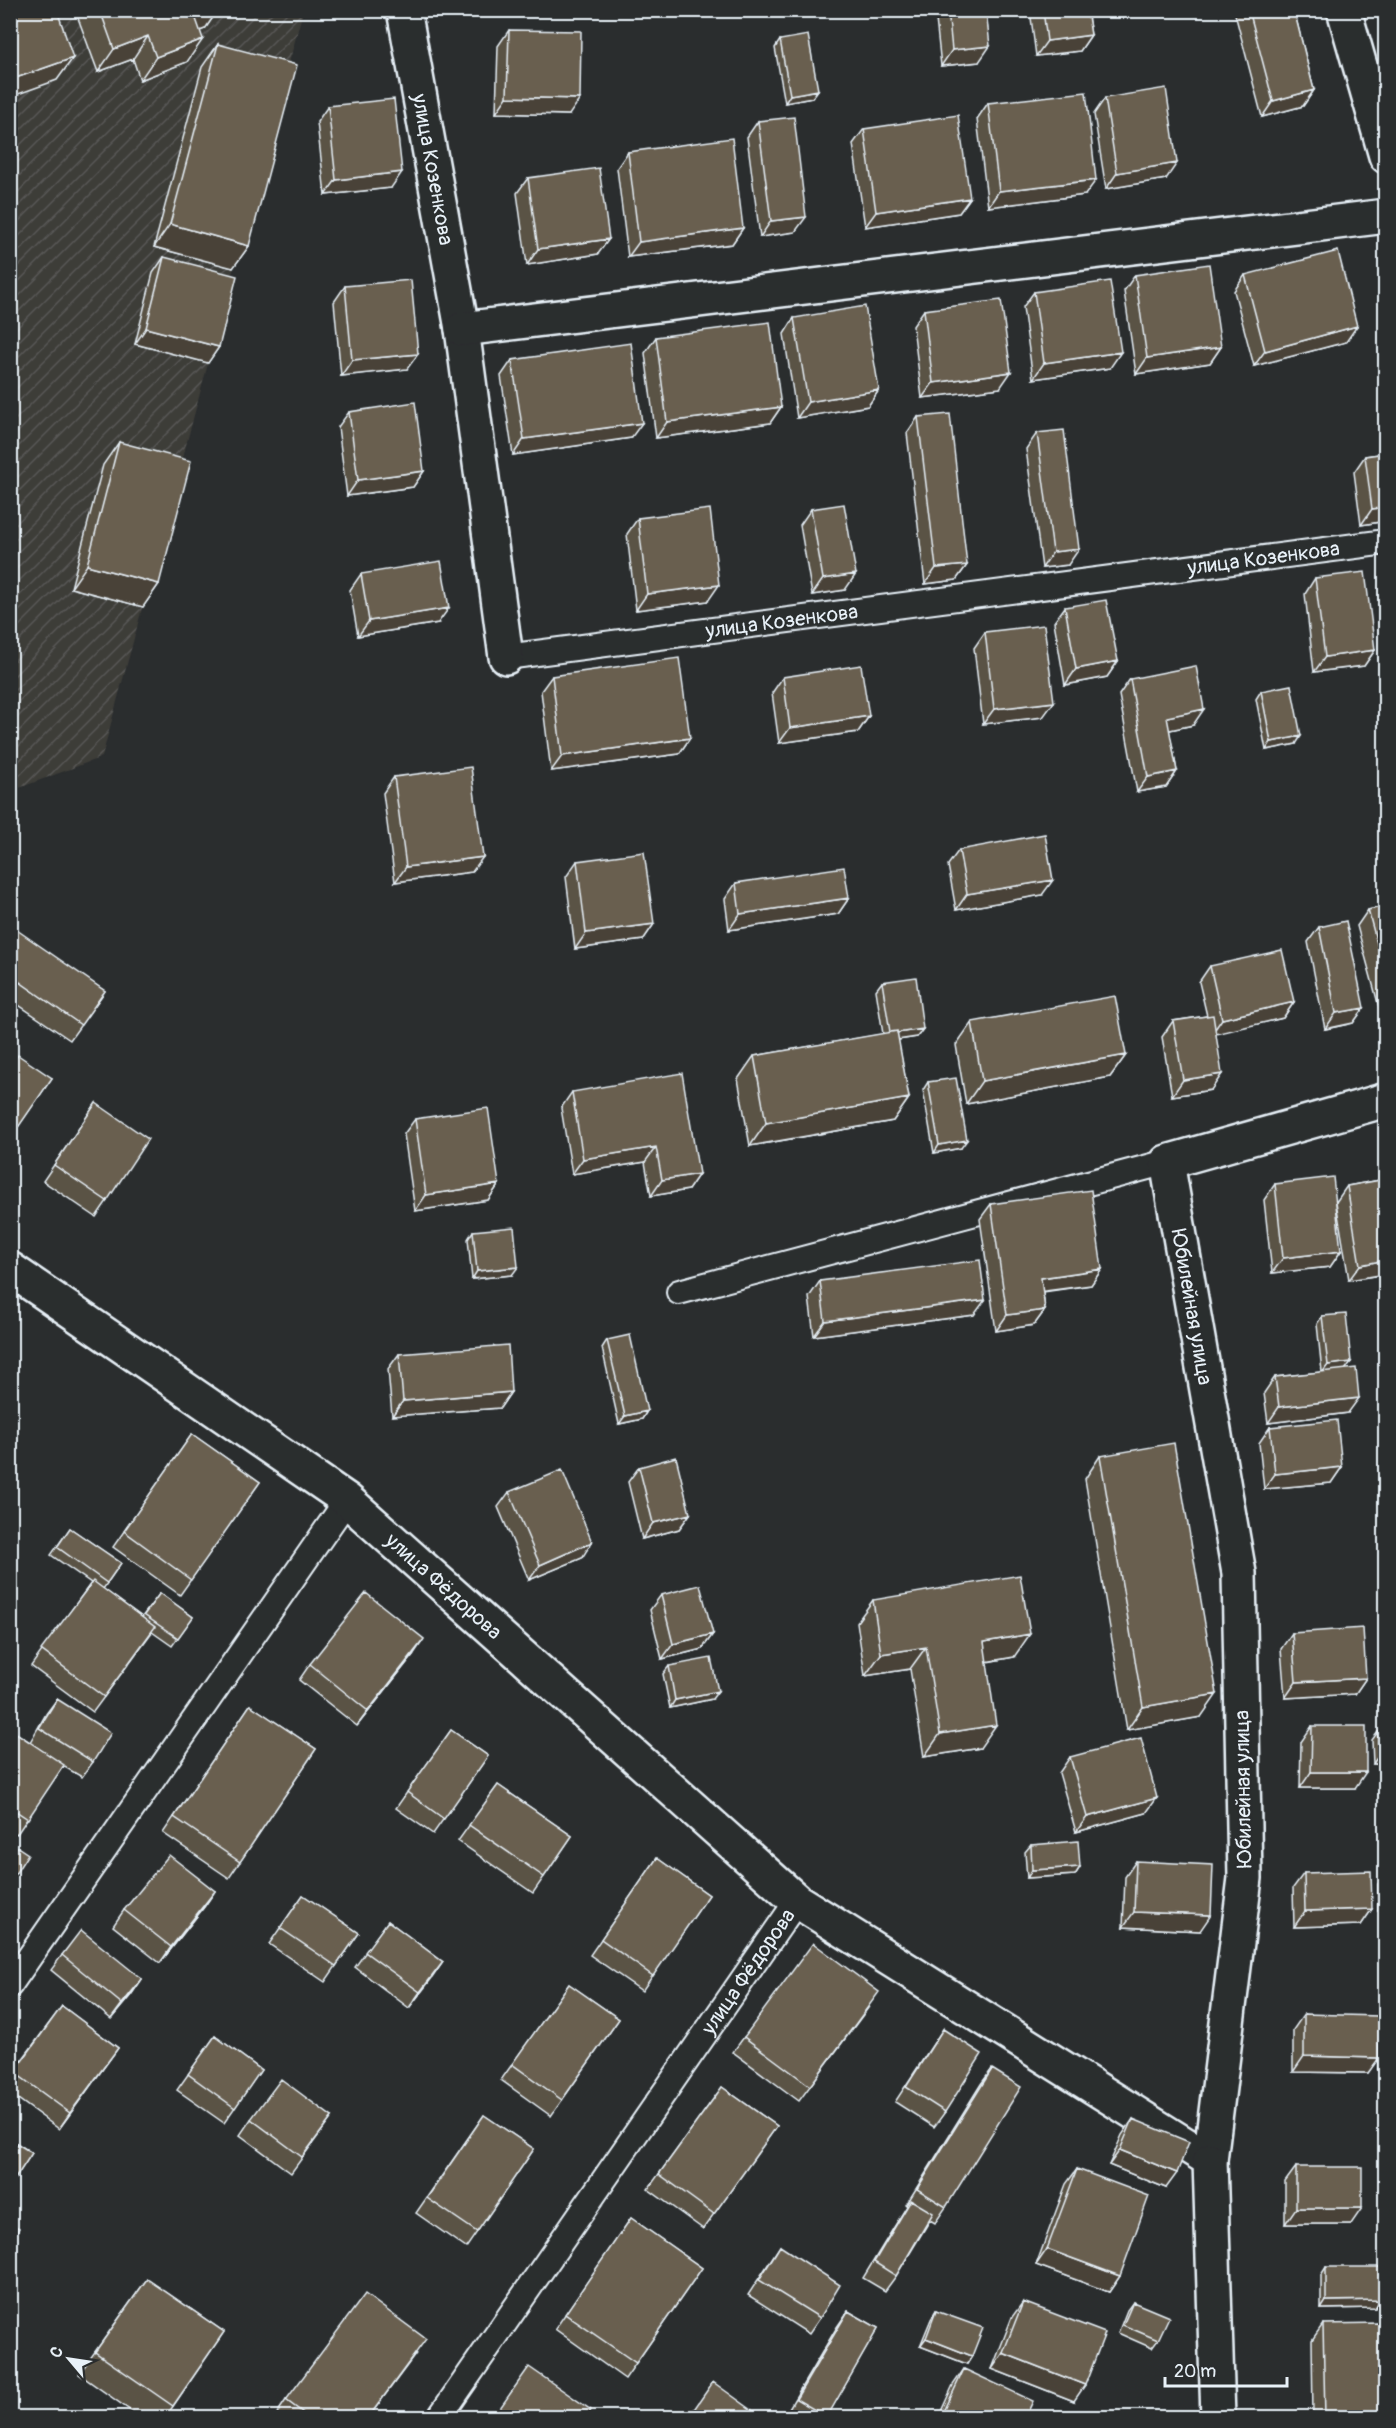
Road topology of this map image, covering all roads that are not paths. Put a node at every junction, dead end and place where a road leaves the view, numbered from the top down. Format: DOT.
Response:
graph roads {
  1 [pos="404,10"];
  2 [pos="1344,10"];
  3 [pos="1386,156"];
  4 [pos="1386,216"];
  5 [pos="462,329"];
  6 [pos="1386,542"];
  7 [pos="506,657"];
  8 [pos="1386,1100"];
  9 [pos="1167,1162"];
  10 [pos="10,1269"];
  11 [pos="679,1292"];
  12 [pos="347,1500"];
  13 [pos="797,1901"];
  14 [pos="10,1984"];
  15 [pos="1210,2160"];
  16 [pos="439,2418"];
  17 [pos="1218,2418"];
  1 -- 5 [label="street, улица Козенкова"];
  2 -- 3 [label="street"];
  4 -- 5 [label="street"];
  5 -- 7 [label="street, улица Козенкова"];
  6 -- 7 [label="lane, улица Козенкова"];
  8 -- 9 [label="street"];
  9 -- 11 [label="lane"];
  9 -- 15 [label="street, Юбилейная улица"];
  10 -- 12 [label="street, улица Фёдорова"];
  12 -- 13 [label="street, улица Фёдорова"];
  12 -- 14 [label="lane"];
  13 -- 15 [label="street"];
  13 -- 16 [label="lane, улица Фёдорова"];
  15 -- 17 [label="street, Юбилейная улица"];
}
